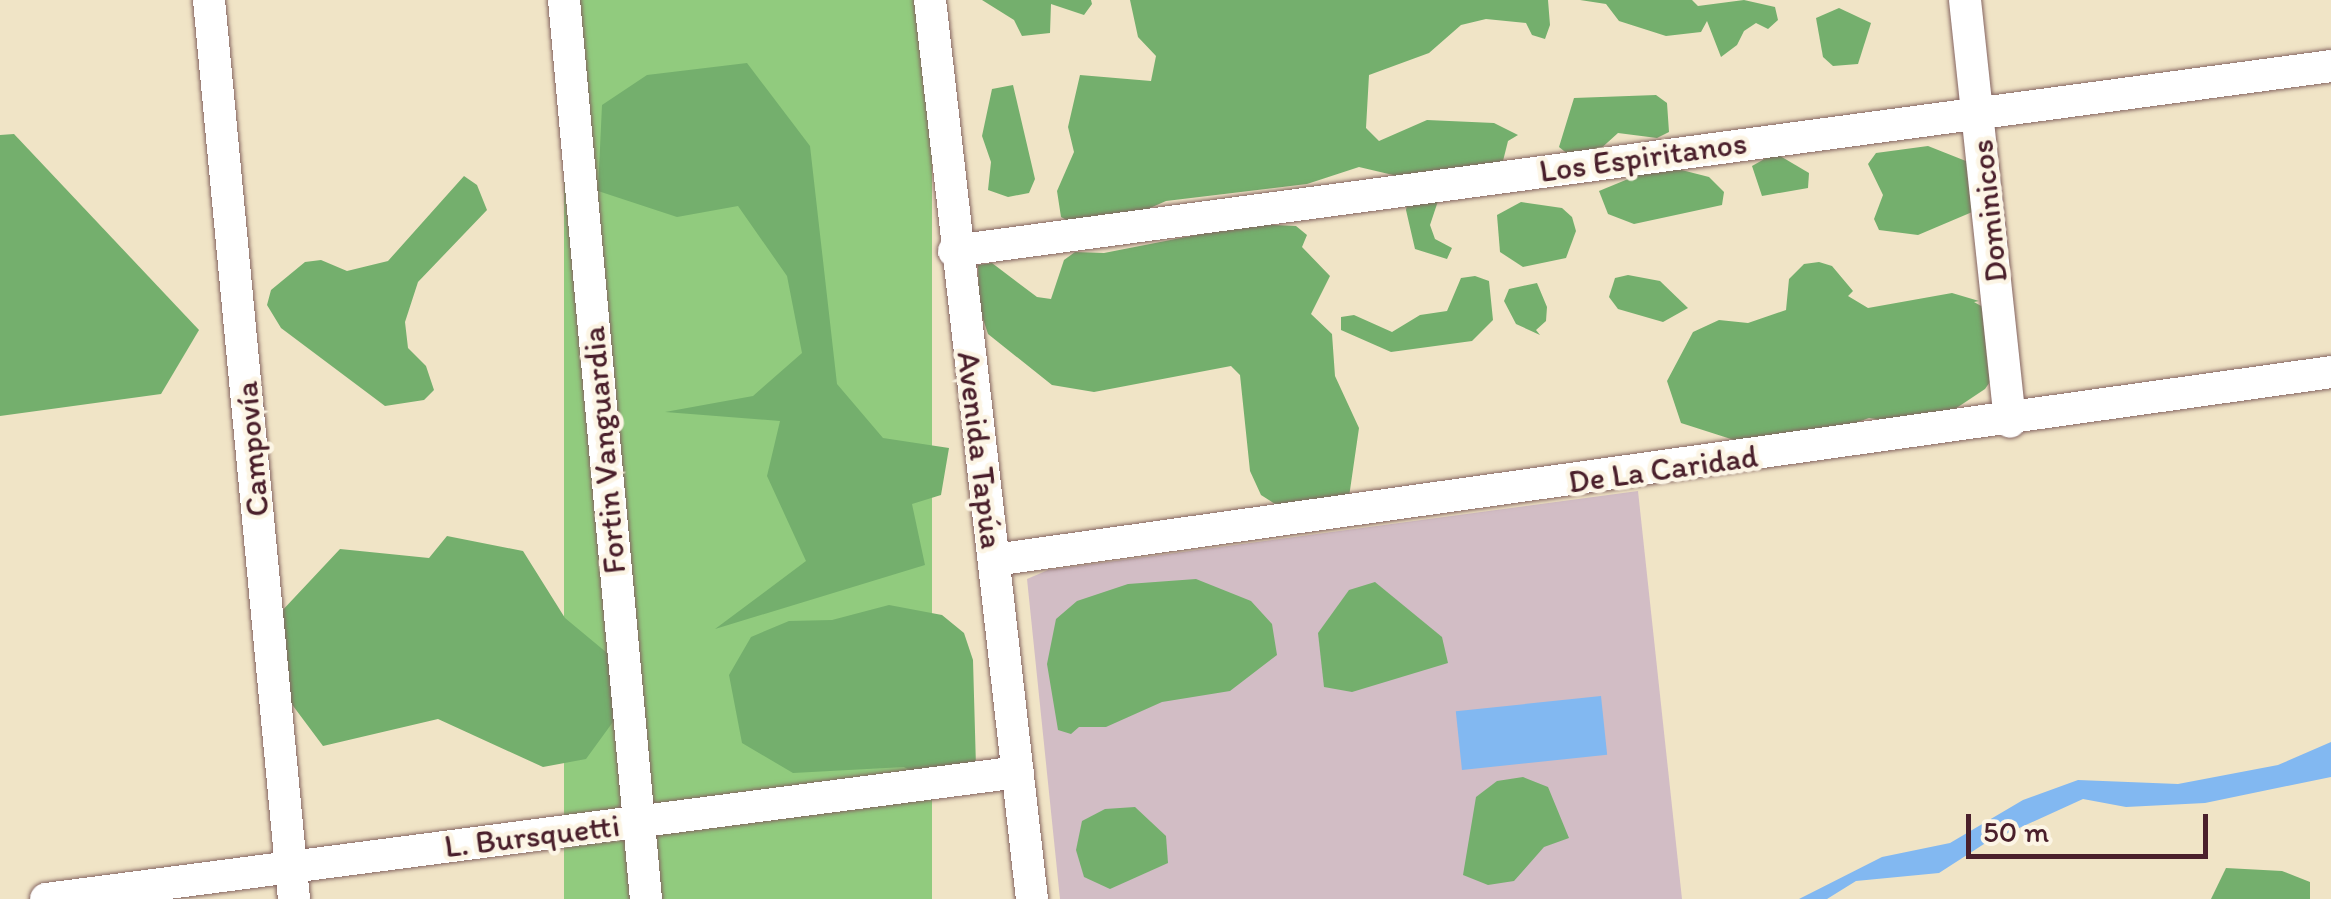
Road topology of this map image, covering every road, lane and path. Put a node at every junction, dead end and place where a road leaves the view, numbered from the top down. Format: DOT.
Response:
graph roads {
  1 [pos="209,0"];
  2 [pos="564,0"];
  3 [pos="930,0"];
  4 [pos="1965,0"];
  5 [pos="2331,66"];
  6 [pos="1979,112"];
  7 [pos="954,251"];
  8 [pos="2331,372"];
  9 [pos="2010,422"];
  10 [pos="994,560"];
  11 [pos="1018,772"];
  12 [pos="636,822"];
  13 [pos="292,883"];
  14 [pos="46,899"];
  15 [pos="646,899"];
  16 [pos="1032,899"];
  1 -- 13 [label="street, Campovía"];
  2 -- 12 [label="street, Fortin Vanguardia"];
  3 -- 7 [label="street, Avenida Tapúa"];
  4 -- 6 [label="street, Dominicos"];
  5 -- 6 [label="street, Los Espiritanos"];
  6 -- 7 [label="street, Los Espiritanos"];
  6 -- 9 [label="street, Dominicos"];
  7 -- 10 [label="street, Avenida Tapúa"];
  8 -- 9 [label="street, De La Caridad"];
  9 -- 10 [label="street, De La Caridad"];
  10 -- 11 [label="street, Avenida Tapúa"];
  11 -- 12 [label="street, L. Bursquetti"];
  11 -- 16 [label="street, Avenida Tapúa"];
  12 -- 13 [label="street, L. Bursquetti"];
  12 -- 15 [label="street, Fortin Vanguardia"];
  13 -- 14 [label="street, L. Bursquetti"];
}
